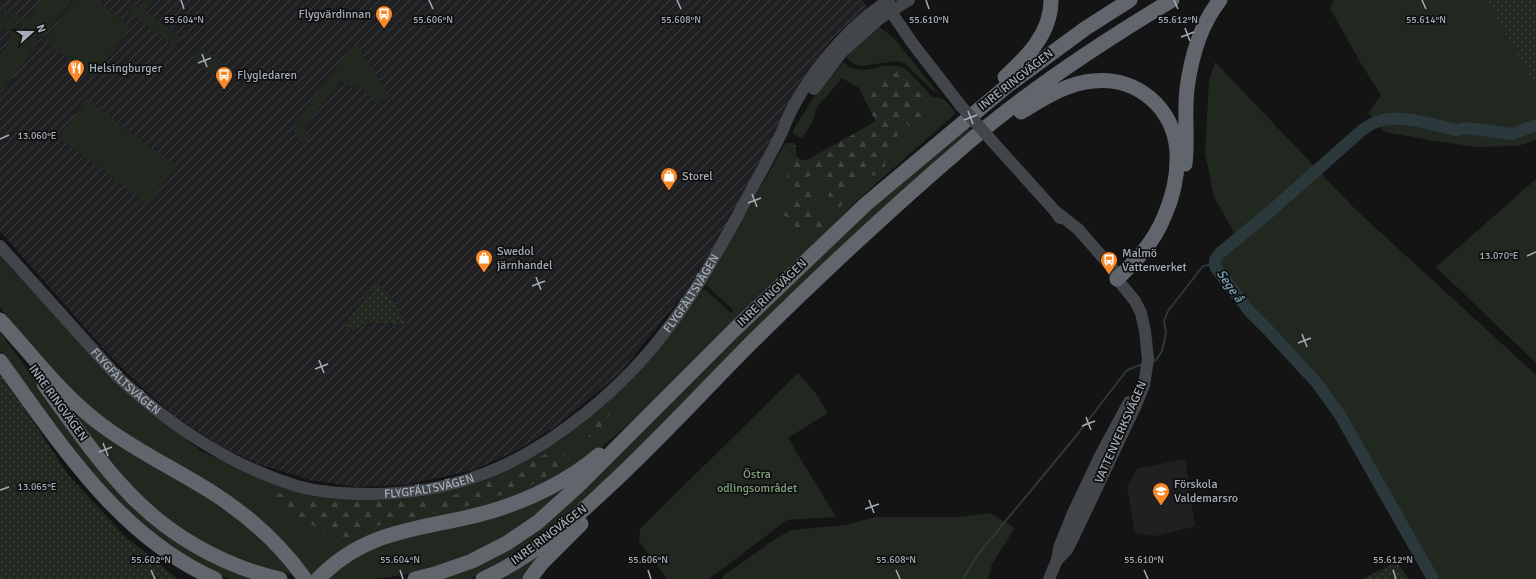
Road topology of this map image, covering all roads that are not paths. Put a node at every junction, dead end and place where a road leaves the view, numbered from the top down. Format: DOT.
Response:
graph roads {
  1 [pos="909,0"];
  2 [pos="1051,0"];
  3 [pos="1130,0"];
  4 [pos="1172,0"];
  5 [pos="1220,0"];
  6 [pos="887,4"];
  7 [pos="938,170"];
  8 [pos="866,204"];
  9 [pos="0,246"];
  10 [pos="1123,288"];
  11 [pos="0,321"];
  12 [pos="0,361"];
  13 [pos="670,394"];
  14 [pos="665,432"];
  15 [pos="118,512"];
  16 [pos="276,578"];
  17 [pos="190,579"];
  18 [pos="215,579"];
  19 [pos="305,579"];
  20 [pos="318,579"];
  21 [pos="415,579"];
  22 [pos="483,579"];
  23 [pos="530,579"];
  24 [pos="1049,579"];
  1 -- 6 [label="street, FLYGFÄLTSVÄGEN"];
  2 -- 8 [label="highway"];
  3 -- 8 [label="highway, INRE RINGVÄGEN"];
  4 -- 7 [label="highway, INRE RINGVÄGEN"];
  5 -- 10 [label="highway"];
  6 -- 9 [label="street, FLYGFÄLTSVÄGEN"];
  6 -- 10 [label="street, bridge"];
  7 -- 10 [label="highway"];
  7 -- 14 [label="highway, INRE RINGVÄGEN"];
  8 -- 13 [label="highway, INRE RINGVÄGEN"];
  10 -- 24 [label="street, VATTENVERKSVÄGEN"];
  11 -- 16 [label="highway, INRE RINGVÄGEN"];
  11 -- 19 [label="highway"];
  12 -- 15 [label="highway, INRE RINGVÄGEN"];
  13 -- 20 [label="highway"];
  13 -- 21 [label="highway, INRE RINGVÄGEN"];
  14 -- 22 [label="highway, INRE RINGVÄGEN"];
  14 -- 23 [label="highway"];
  15 -- 17 [label="highway"];
  15 -- 18 [label="highway, INRE RINGVÄGEN"];
}
